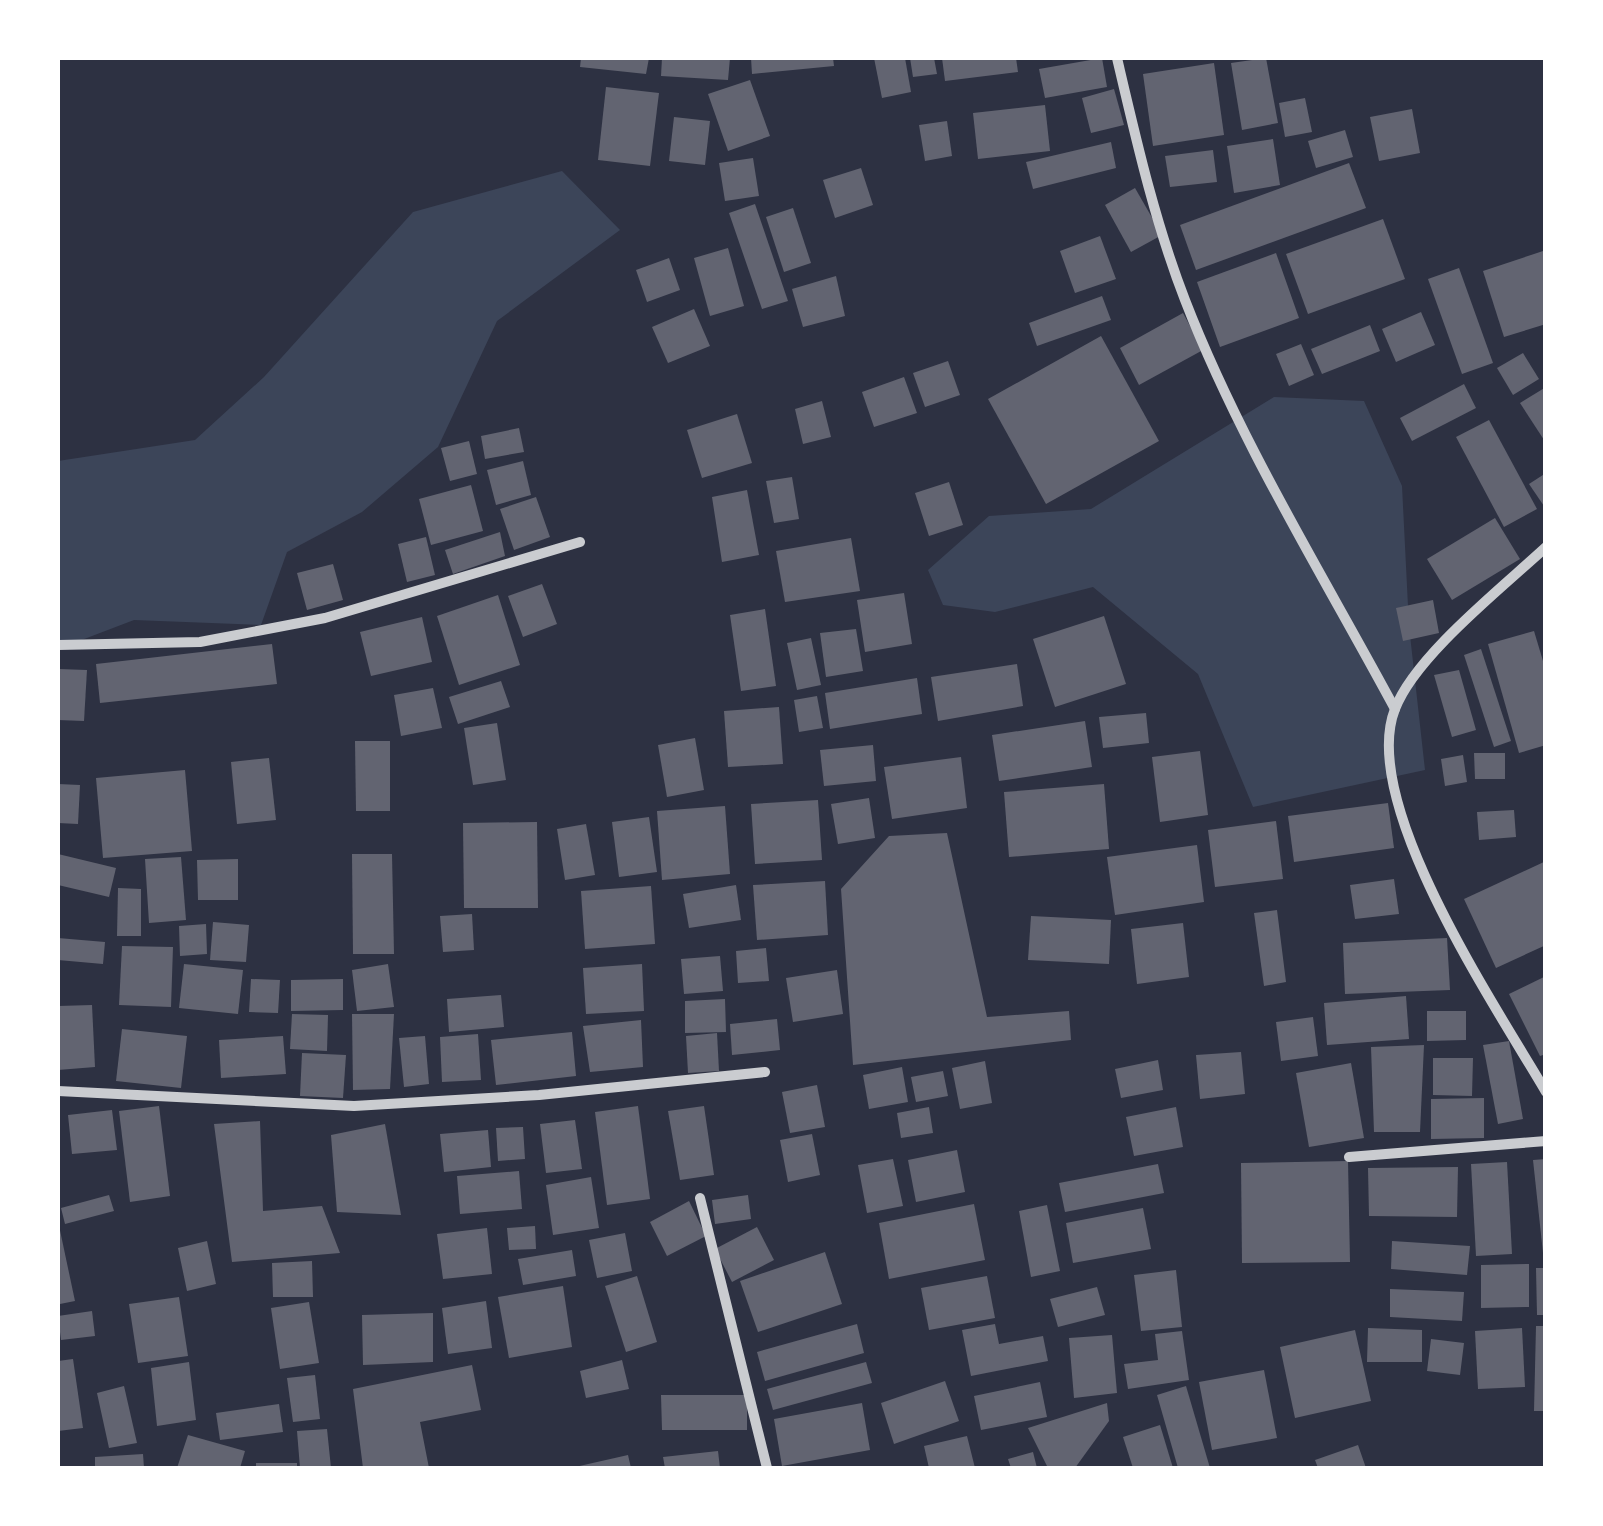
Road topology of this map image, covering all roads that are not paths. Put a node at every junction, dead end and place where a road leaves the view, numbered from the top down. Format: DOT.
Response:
graph roads {
  1 [pos="1117,58"];
  2 [pos="580,542"];
  3 [pos="1546,547"];
  4 [pos="58,644"];
  5 [pos="1394,709"];
  6 [pos="766,1072"];
  7 [pos="58,1091"];
  8 [pos="1546,1092"];
  9 [pos="1546,1140"];
  10 [pos="1349,1157"];
  11 [pos="700,1198"];
  12 [pos="766,1468"];
  1 -- 5 [label="street"];
  2 -- 4 [label="street"];
  3 -- 5 [label="street"];
  5 -- 8 [label="street"];
  6 -- 7 [label="street"];
  9 -- 10 [label="street"];
  11 -- 12 [label="street"];
}
